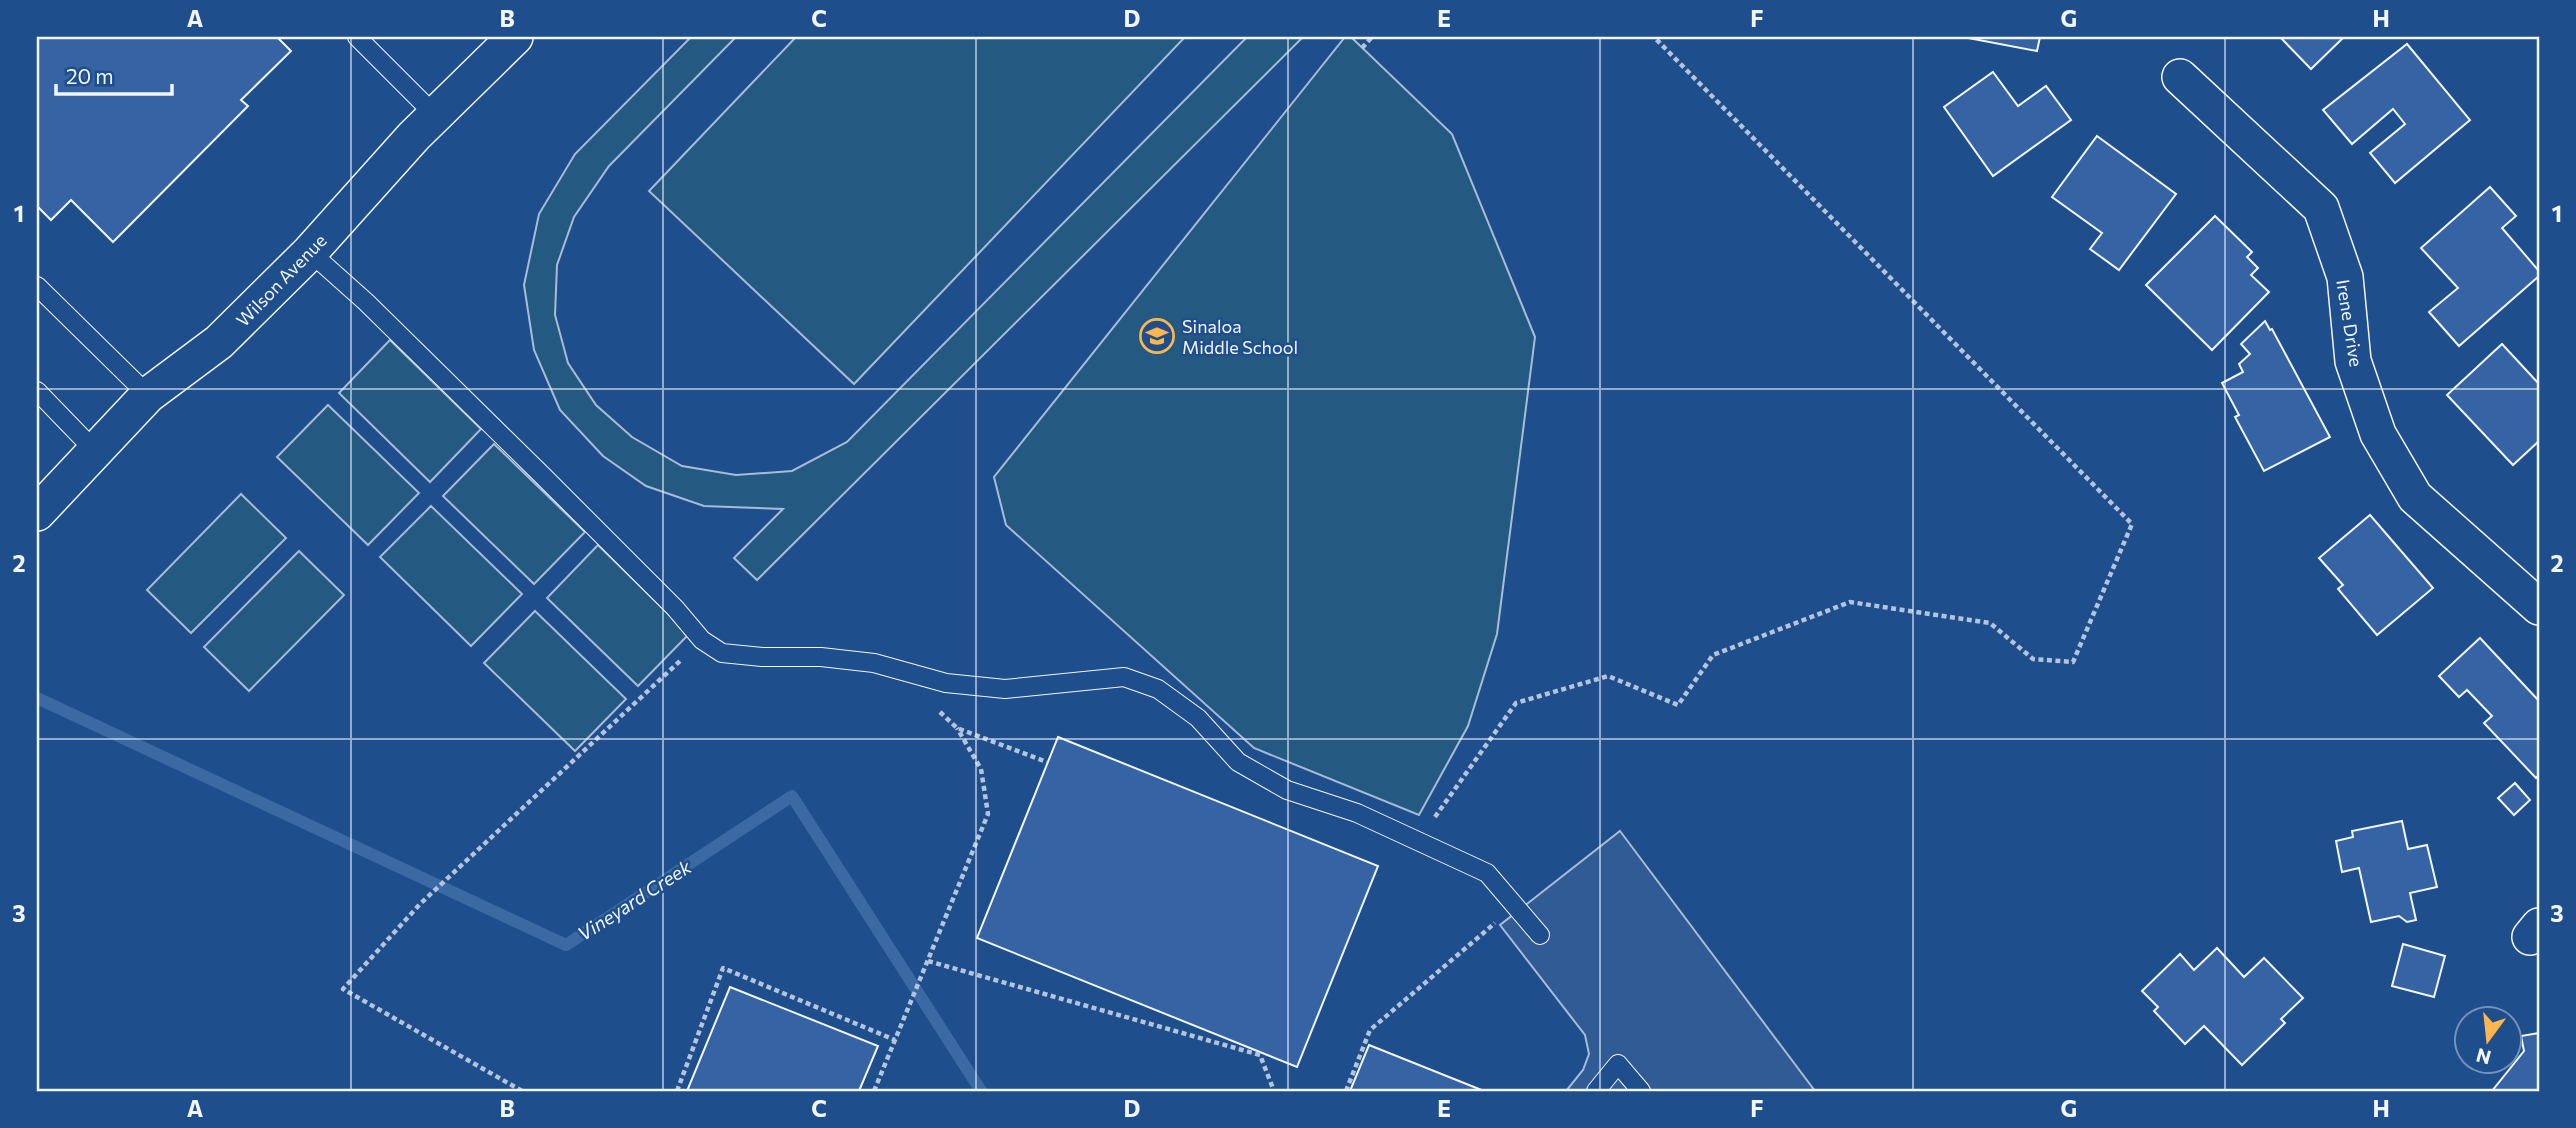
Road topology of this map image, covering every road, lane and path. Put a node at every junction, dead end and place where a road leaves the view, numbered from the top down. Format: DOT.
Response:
graph roads {
  1 [pos="357,37"];
  2 [pos="515,37"];
  3 [pos="1372,37"];
  4 [pos="1654,37"];
  5 [pos="1362,48"];
  6 [pos="2180,78"];
  7 [pos="435,115"];
  8 [pos="310,252"];
  9 [pos="37,286"];
  10 [pos="37,391"];
  11 [pos="148,396"];
  12 [pos="95,451"];
  13 [pos="37,513"];
  14 [pos="2539,607"];
  15 [pos="702,640"];
  16 [pos="939,711"];
  17 [pos="957,728"];
  18 [pos="1047,762"];
  19 [pos="1418,841"];
  20 [pos="1515,906"];
  21 [pos="1539,935"];
  22 [pos="927,962"];
  23 [pos="895,1040"];
  24 [pos="522,1091"];
  25 [pos="677,1091"];
  26 [pos="874,1091"];
  27 [pos="1274,1091"];
  28 [pos="1346,1091"];
  29 [pos="1596,1091"];
  30 [pos="1641,1091"];
  1 -- 7 [label="lane"];
  2 -- 7 [label="street, Wilson Avenue"];
  3 -- 5 [label="path"];
  4 -- 19 [label="path"];
  6 -- 14 [label="street, Irene Drive"];
  7 -- 8 [label="street, Wilson Avenue"];
  8 -- 11 [label="street, Wilson Avenue"];
  8 -- 15 [label="lane"];
  9 -- 11 [label="lane"];
  10 -- 12 [label="lane"];
  11 -- 12 [label="street, Wilson Avenue"];
  12 -- 13 [label="street, Wilson Avenue"];
  15 -- 19 [label="lane"];
  15 -- 24 [label="path"];
  16 -- 17 [label="path"];
  17 -- 18 [label="path"];
  17 -- 22 [label="path"];
  19 -- 20 [label="lane"];
  20 -- 21 [label="lane"];
  20 -- 28 [label="path"];
  22 -- 23 [label="path"];
  22 -- 27 [label="path"];
  23 -- 25 [label="path"];
  23 -- 26 [label="path"];
  29 -- 30 [label="lane"];
}
